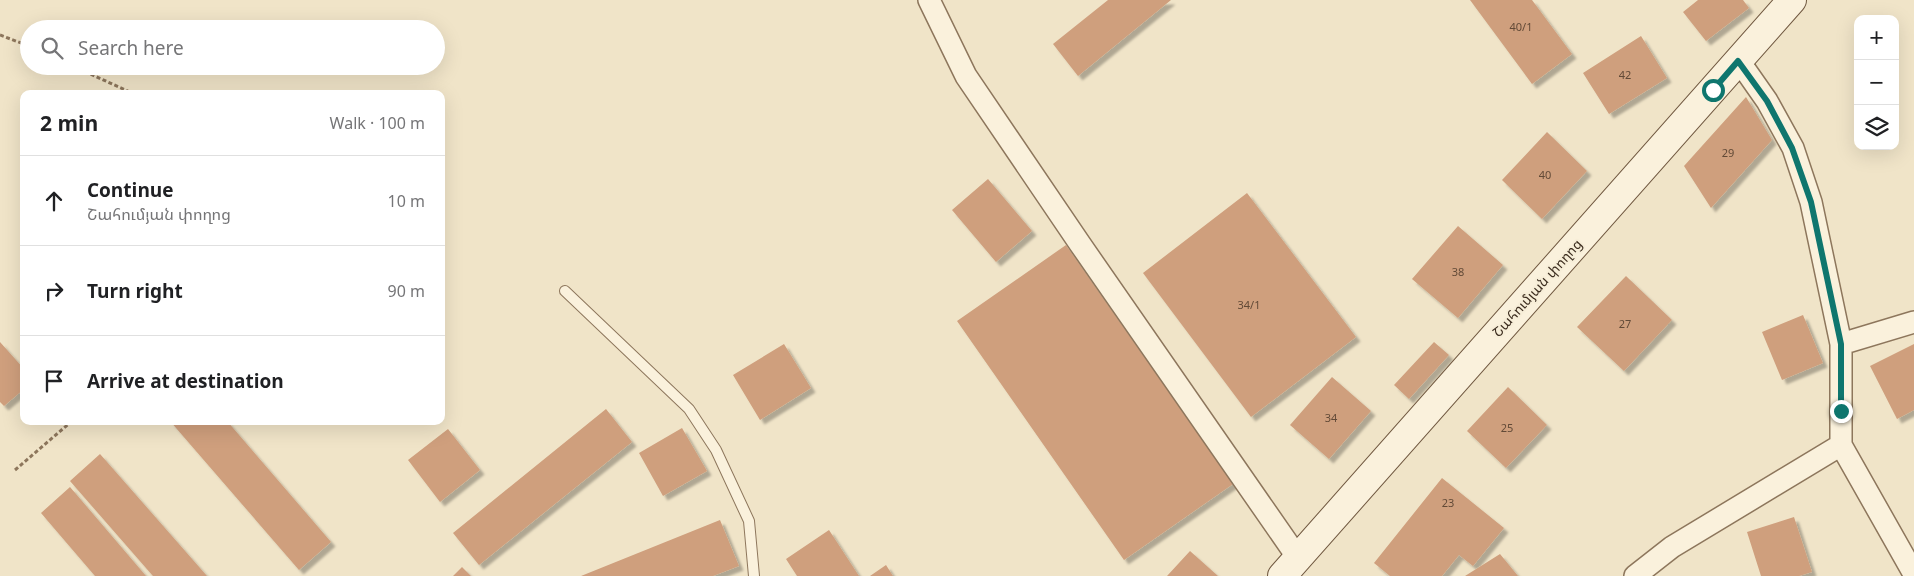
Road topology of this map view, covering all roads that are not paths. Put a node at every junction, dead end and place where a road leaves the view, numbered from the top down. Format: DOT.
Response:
graph roads {
  1 [pos="929,0"];
  2 [pos="1792,0"];
  3 [pos="1738,61"];
  4 [pos="565,291"];
  5 [pos="1914,322"];
  6 [pos="1841,344"];
  7 [pos="1841,444"];
  8 [pos="1290,567"];
  9 [pos="1914,574"];
  10 [pos="754,576"];
  11 [pos="1635,576"];
  1 -- 8 [label="street"];
  2 -- 3 [label="main road, Շահումյան փողոց"];
  3 -- 6 [label="street"];
  3 -- 8 [label="main road, Շահումյան փողոց"];
  4 -- 10 [label="lane"];
  5 -- 6 [label="street"];
  6 -- 7 [label="street"];
  7 -- 9 [label="street"];
  7 -- 11 [label="street"];
}
